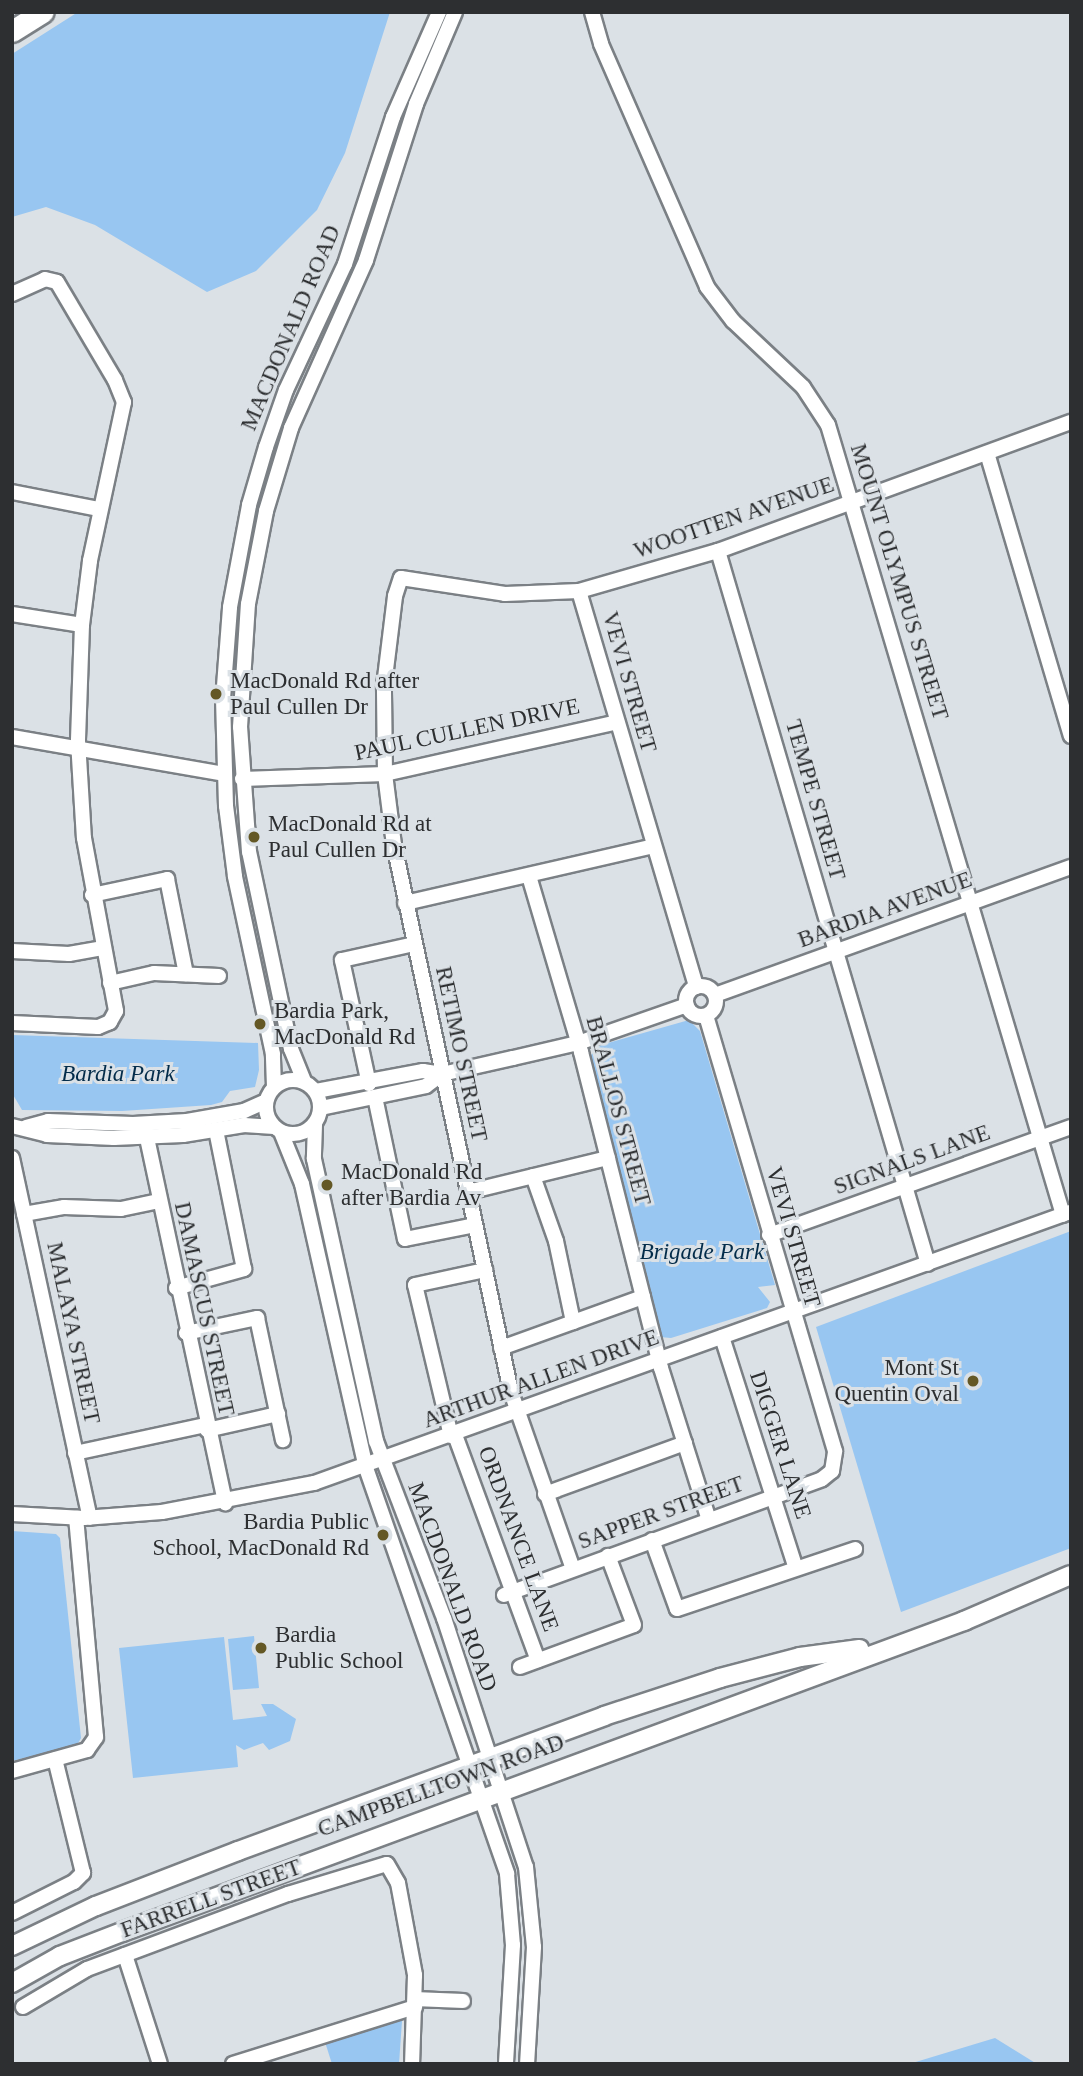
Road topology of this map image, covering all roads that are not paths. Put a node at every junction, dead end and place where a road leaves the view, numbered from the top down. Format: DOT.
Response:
graph roads {
  1 [pos="43,12"];
  2 [pos="439,12"];
  3 [pos="455,12"];
  4 [pos="592,12"];
  5 [pos="12,31"];
  6 [pos="12,294"];
  7 [pos="1071,422"];
  8 [pos="987,453"];
  9 [pos="12,492"];
  10 [pos="853,502"];
  11 [pos="99,509"];
  12 [pos="718,551"];
  13 [pos="401,578"];
  14 [pos="579,591"];
  15 [pos="12,614"];
  16 [pos="82,625"];
  17 [pos="617,722"];
  18 [pos="1071,736"];
  19 [pos="12,737"];
  20 [pos="78,749"];
  21 [pos="224,774"];
  22 [pos="385,774"];
  23 [pos="242,779"];
  24 [pos="653,846"];
  25 [pos="1071,866"];
  26 [pos="529,876"];
  27 [pos="92,895"];
  28 [pos="405,903"];
  29 [pos="971,903"];
  30 [pos="414,944"];
  31 [pos="103,948"];
  32 [pos="12,951"];
  33 [pos="836,952"];
  34 [pos="186,974"];
  35 [pos="219,976"];
  36 [pos="110,983"];
  37 [pos="696,987"];
  38 [pos="715,995"];
  39 [pos="687,1005"];
  40 [pos="706,1016"];
  41 [pos="12,1023"];
  42 [pos="578,1043"];
  43 [pos="442,1074"];
  44 [pos="304,1082"];
  45 [pos="274,1087"];
  46 [pos="372,1090"];
  47 [pos="316,1091"];
  48 [pos="266,1101"];
  49 [pos="321,1108"];
  50 [pos="315,1125"];
  51 [pos="19,1127"];
  52 [pos="1071,1127"];
  53 [pos="278,1129"];
  54 [pos="216,1130"];
  55 [pos="144,1131"];
  56 [pos="1041,1138"];
  57 [pos="608,1157"];
  58 [pos="12,1158"];
  59 [pos="533,1176"];
  60 [pos="906,1187"];
  61 [pos="468,1192"];
  62 [pos="16,1196"];
  63 [pos="158,1201"];
  64 [pos="1067,1213"];
  65 [pos="24,1214"];
  66 [pos="475,1225"];
  67 [pos="769,1235"];
  68 [pos="928,1264"];
  69 [pos="485,1270"];
  70 [pos="176,1288"];
  71 [pos="643,1297"];
  72 [pos="792,1312"];
  73 [pos="572,1322"];
  74 [pos="186,1333"];
  75 [pos="722,1337"];
  76 [pos="501,1348"];
  77 [pos="659,1360"];
  78 [pos="516,1411"];
  79 [pos="278,1414"];
  80 [pos="206,1428"];
  81 [pos="453,1435"];
  82 [pos="283,1440"];
  83 [pos="685,1443"];
  84 [pos="75,1453"];
  85 [pos="382,1462"];
  86 [pos="366,1468"];
  87 [pos="832,1471"];
  88 [pos="545,1494"];
  89 [pos="772,1497"];
  90 [pos="225,1503"];
  91 [pos="12,1514"];
  92 [pos="83,1518"];
  93 [pos="709,1520"];
  94 [pos="652,1540"];
  95 [pos="855,1549"];
  96 [pos="608,1556"];
  97 [pos="795,1566"];
  98 [pos="573,1569"];
  99 [pos="1071,1575"];
  100 [pos="509,1593"];
  101 [pos="890,1644"];
  102 [pos="538,1660"];
  103 [pos="520,1667"];
  104 [pos="55,1759"];
  105 [pos="489,1761"];
  106 [pos="469,1768"];
  107 [pos="12,1771"];
  108 [pos="500,1790"];
  109 [pos="479,1797"];
  110 [pos="12,1913"];
  111 [pos="12,1946"];
  112 [pos="125,1955"];
  113 [pos="12,1983"];
  114 [pos="463,2001"];
  115 [pos="415,2003"];
  116 [pos="23,2007"];
  117 [pos="160,2064"];
  118 [pos="233,2064"];
  119 [pos="412,2064"];
  120 [pos="506,2064"];
  121 [pos="527,2064"];
  1 -- 5 [label="highway"];
  2 -- 21 [label="street, MACDONALD ROAD"];
  3 -- 23 [label="street, MACDONALD ROAD"];
  4 -- 10 [label="street, MOUNT OLYMPUS STREET"];
  6 -- 11 [label="street"];
  7 -- 8 [label="street, WOOTTEN AVENUE"];
  8 -- 10 [label="street, WOOTTEN AVENUE"];
  8 -- 18 [label="street"];
  9 -- 11 [label="street"];
  10 -- 12 [label="street, WOOTTEN AVENUE"];
  10 -- 29 [label="street, MOUNT OLYMPUS STREET"];
  11 -- 16 [label="street"];
  12 -- 14 [label="street, WOOTTEN AVENUE"];
  12 -- 33 [label="street, TEMPE STREET"];
  13 -- 14 [label="street, WOOTTEN AVENUE"];
  13 -- 22 [label="street, RETIMO STREET"];
  14 -- 17 [label="street, VEVI STREET"];
  15 -- 16 [label="street"];
  16 -- 20 [label="street"];
  17 -- 22 [label="street, PAUL CULLEN DRIVE"];
  17 -- 24 [label="street, VEVI STREET"];
  19 -- 20 [label="street"];
  20 -- 21 [label="street"];
  20 -- 27 [label="street"];
  21 -- 45 [label="street, MACDONALD ROAD"];
  22 -- 23 [label="street, PAUL CULLEN DRIVE"];
  22 -- 28 [label="street, RETIMO STREET"];
  23 -- 44 [label="street, MACDONALD ROAD"];
  24 -- 26 [label="street"];
  24 -- 37 [label="street, VEVI STREET"];
  25 -- 29 [label="street, BARDIA AVENUE"];
  26 -- 28 [label="street"];
  26 -- 42 [label="street, BRALLOS STREET"];
  27 -- 31 [label="street"];
  27 -- 34 [label="street"];
  28 -- 30 [label="street, RETIMO STREET"];
  29 -- 33 [label="street, BARDIA AVENUE"];
  29 -- 56 [label="street, MOUNT OLYMPUS STREET"];
  30 -- 43 [label="street, RETIMO STREET"];
  30 -- 46 [label="street"];
  31 -- 32 [label="street"];
  31 -- 36 [label="street"];
  33 -- 38 [label="street, BARDIA AVENUE"];
  33 -- 60 [label="street, TEMPE STREET"];
  34 -- 35 [label="street"];
  34 -- 36 [label="street"];
  36 -- 41 [label="street"];
  37 -- 38 [label="street"];
  37 -- 39 [label="street"];
  38 -- 40 [label="street"];
  39 -- 40 [label="street"];
  39 -- 42 [label="street"];
  40 -- 67 [label="street, VEVI STREET"];
  42 -- 43 [label="street"];
  42 -- 57 [label="street, BRALLOS STREET"];
  43 -- 46 [label="street"];
  43 -- 61 [label="street, RETIMO STREET"];
  44 -- 45 [label="street"];
  44 -- 47 [label="street"];
  45 -- 48 [label="street"];
  46 -- 47 [label="street"];
  46 -- 49 [label="street"];
  46 -- 66 [label="street"];
  47 -- 49 [label="street"];
  48 -- 53 [label="street"];
  48 -- 55 [label="street"];
  49 -- 50 [label="street"];
  50 -- 53 [label="street"];
  50 -- 85 [label="street, MACDONALD ROAD"];
  51 -- 55 [label="street"];
  52 -- 56 [label="street, SIGNALS LANE"];
  53 -- 54 [label="street"];
  53 -- 86 [label="street, MACDONALD ROAD"];
  54 -- 55 [label="street"];
  54 -- 70 [label="street"];
  55 -- 63 [label="street, DAMASCUS STREET"];
  56 -- 60 [label="street, SIGNALS LANE"];
  56 -- 64 [label="street, MOUNT OLYMPUS STREET"];
  57 -- 59 [label="street"];
  57 -- 71 [label="street, BRALLOS STREET"];
  58 -- 62 [label="street, MALAYA STREET"];
  59 -- 61 [label="street"];
  59 -- 73 [label="street"];
  60 -- 67 [label="street, SIGNALS LANE"];
  60 -- 68 [label="street, TEMPE STREET"];
  61 -- 66 [label="street, RETIMO STREET"];
  62 -- 65 [label="street, MALAYA STREET"];
  63 -- 65 [label="street"];
  63 -- 70 [label="street, DAMASCUS STREET"];
  64 -- 68 [label="street, ARTHUR ALLEN DRIVE"];
  65 -- 84 [label="street, MALAYA STREET"];
  66 -- 69 [label="street, RETIMO STREET"];
  67 -- 72 [label="street, VEVI STREET"];
  68 -- 72 [label="street, ARTHUR ALLEN DRIVE"];
  69 -- 76 [label="street, RETIMO STREET"];
  69 -- 81 [label="street, ORDNANCE LANE"];
  70 -- 74 [label="street, DAMASCUS STREET"];
  71 -- 73 [label="street"];
  71 -- 77 [label="street, BRALLOS STREET"];
  72 -- 75 [label="street, ARTHUR ALLEN DRIVE"];
  72 -- 87 [label="street, VEVI STREET"];
  73 -- 76 [label="street"];
  74 -- 79 [label="street"];
  74 -- 80 [label="street, DAMASCUS STREET"];
  75 -- 77 [label="street, ARTHUR ALLEN DRIVE"];
  75 -- 89 [label="street, DIGGER LANE"];
  76 -- 78 [label="street, RETIMO STREET"];
  77 -- 78 [label="street, ARTHUR ALLEN DRIVE"];
  77 -- 83 [label="street, BRALLOS STREET"];
  78 -- 81 [label="street, ARTHUR ALLEN DRIVE"];
  78 -- 88 [label="street, RETIMO STREET"];
  79 -- 80 [label="street"];
  79 -- 82 [label="street"];
  80 -- 84 [label="street"];
  80 -- 90 [label="street, DAMASCUS STREET"];
  81 -- 85 [label="street, ARTHUR ALLEN DRIVE"];
  81 -- 100 [label="street, ORDNANCE LANE"];
  83 -- 88 [label="street"];
  83 -- 93 [label="street, BRALLOS STREET"];
  84 -- 92 [label="street, MALAYA STREET"];
  85 -- 86 [label="street, ARTHUR ALLEN DRIVE"];
  85 -- 105 [label="street, MACDONALD ROAD"];
  86 -- 90 [label="street, ARTHUR ALLEN DRIVE"];
  86 -- 106 [label="street, MACDONALD ROAD"];
  87 -- 89 [label="street, SAPPER STREET"];
  88 -- 98 [label="street, RETIMO STREET"];
  89 -- 93 [label="street, SAPPER STREET"];
  89 -- 97 [label="street, DIGGER LANE"];
  90 -- 92 [label="street, ARTHUR ALLEN DRIVE"];
  91 -- 92 [label="street, ARTHUR ALLEN DRIVE"];
  92 -- 104 [label="street, MALAYA STREET"];
  93 -- 94 [label="street, SAPPER STREET"];
  94 -- 96 [label="street, SAPPER STREET"];
  94 -- 97 [label="street"];
  95 -- 97 [label="street"];
  96 -- 98 [label="street, SAPPER STREET"];
  96 -- 102 [label="street, ORDNANCE LANE"];
  98 -- 100 [label="street, SAPPER STREET"];
  99 -- 101 [label="main road, CAMPBELLTOWN ROAD"];
  100 -- 102 [label="street, ORDNANCE LANE"];
  101 -- 105 [label="main road, CAMPBELLTOWN ROAD"];
  101 -- 108 [label="main road, CAMPBELLTOWN ROAD"];
  102 -- 103 [label="street, ORDNANCE LANE"];
  104 -- 107 [label="street"];
  104 -- 110 [label="street"];
  105 -- 106 [label="main road, CAMPBELLTOWN ROAD"];
  105 -- 108 [label="street, MACDONALD ROAD"];
  106 -- 109 [label="street, MACDONALD ROAD"];
  106 -- 111 [label="main road, CAMPBELLTOWN ROAD"];
  108 -- 109 [label="main road, CAMPBELLTOWN ROAD"];
  108 -- 121 [label="street, MACDONALD ROAD"];
  109 -- 113 [label="main road, CAMPBELLTOWN ROAD"];
  109 -- 120 [label="street, MACDONALD ROAD"];
  112 -- 115 [label="street, FARRELL STREET"];
  112 -- 116 [label="street, FARRELL STREET"];
  112 -- 117 [label="street"];
  114 -- 115 [label="street"];
  115 -- 118 [label="street"];
  115 -- 119 [label="street, FARRELL STREET"];
}
